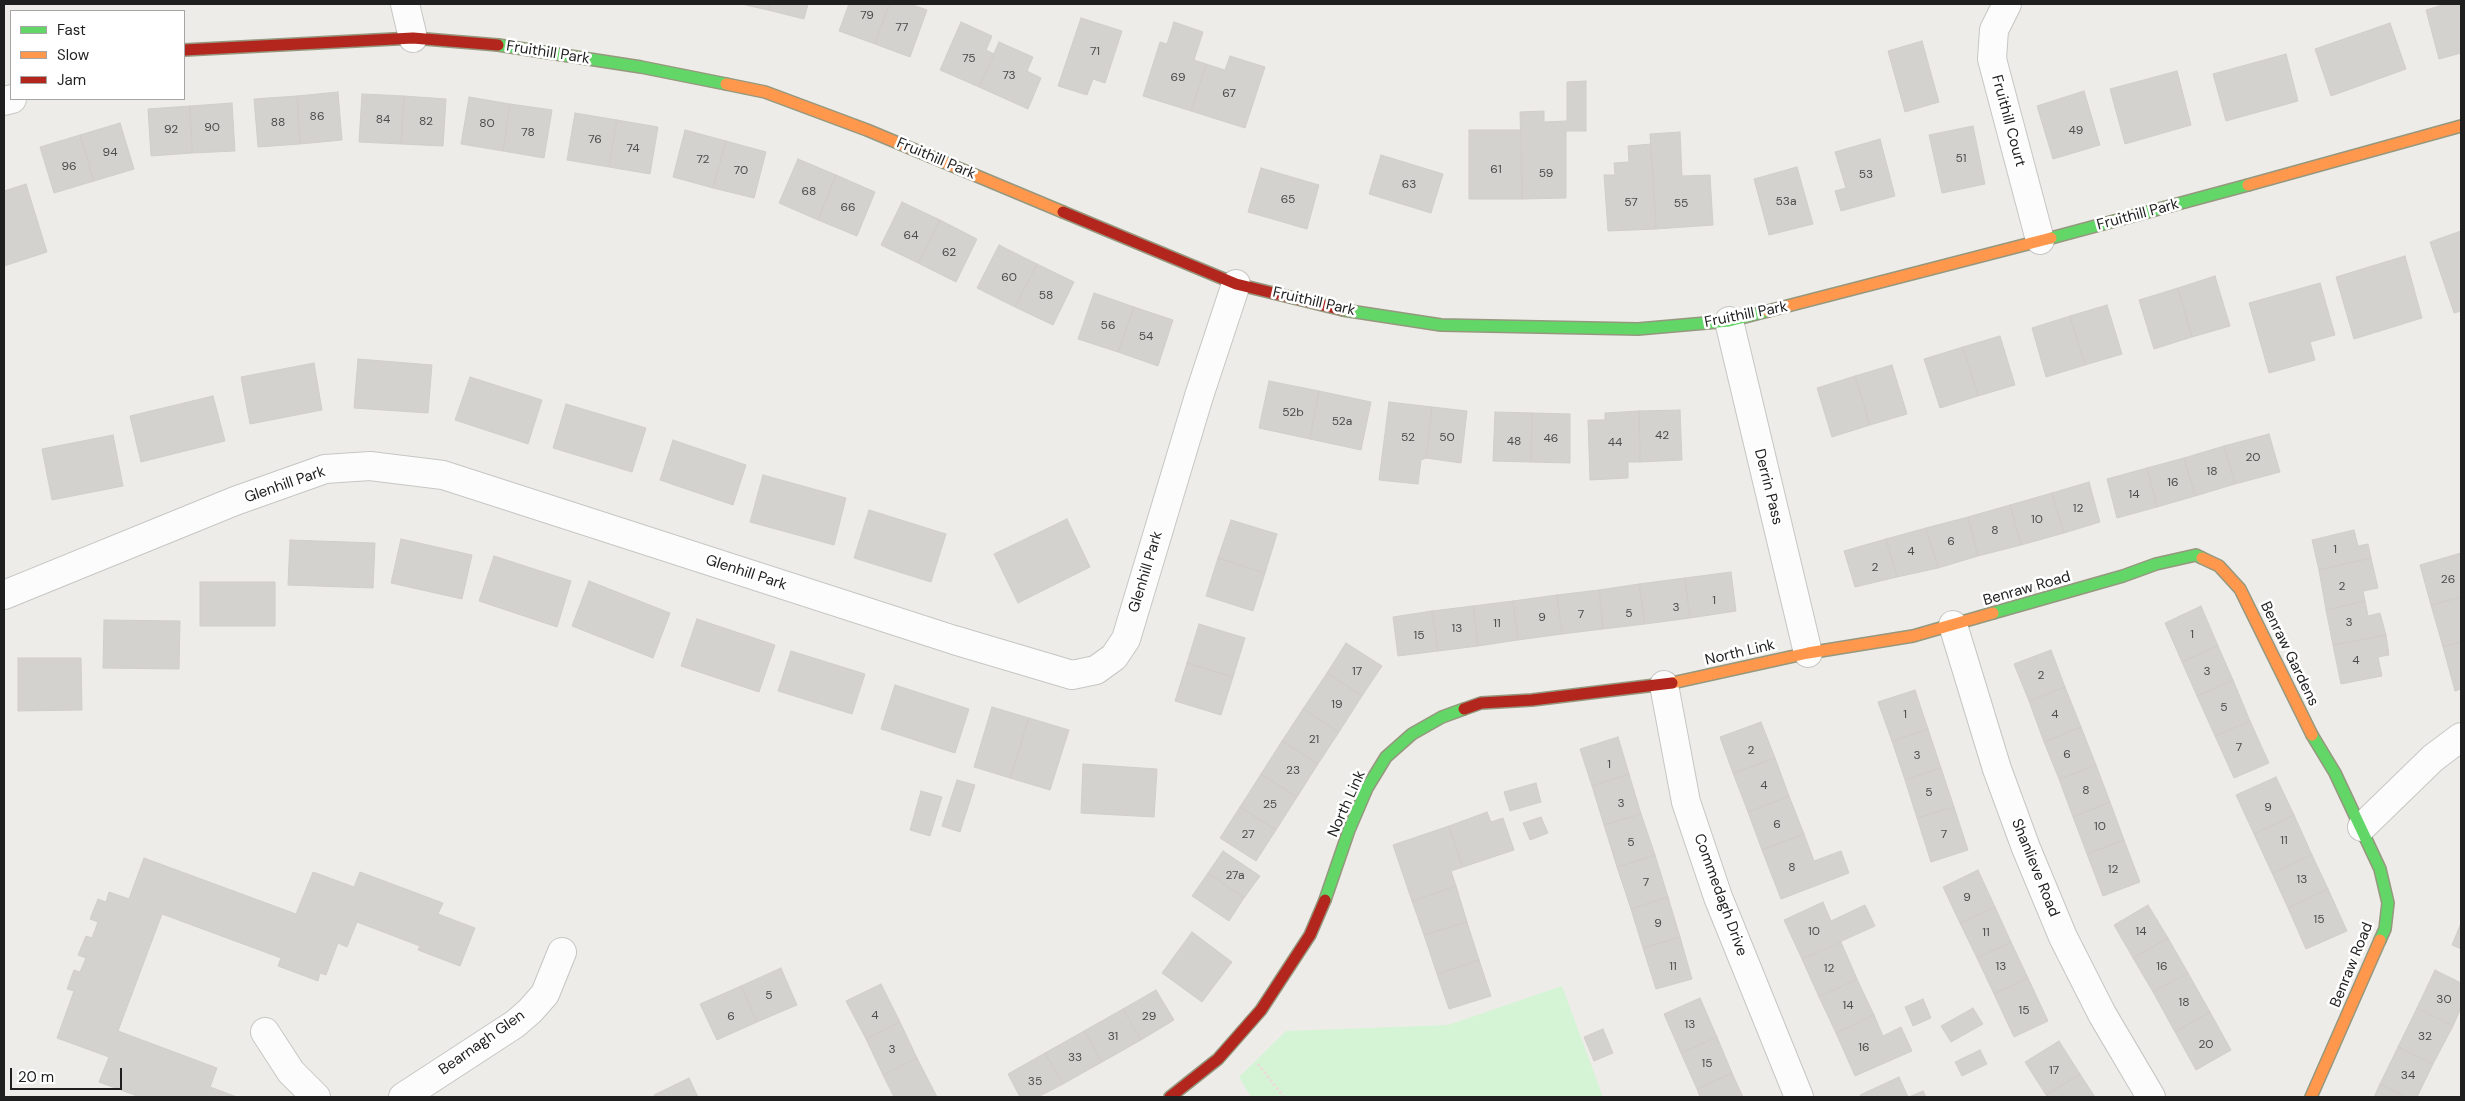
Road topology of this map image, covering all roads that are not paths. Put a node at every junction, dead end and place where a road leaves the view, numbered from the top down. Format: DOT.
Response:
graph roads {
  1 [pos="405,4"];
  2 [pos="2007,4"];
  3 [pos="413,38"];
  4 [pos="185,50"];
  5 [pos="2461,126"];
  6 [pos="2040,240"];
  7 [pos="1236,284"];
  8 [pos="1729,321"];
  9 [pos="2240,589"];
  10 [pos="4,595"];
  11 [pos="1953,625"];
  12 [pos="1808,653"];
  13 [pos="1664,685"];
  14 [pos="2311,733"];
  15 [pos="2461,737"];
  16 [pos="2362,827"];
  17 [pos="562,952"];
  18 [pos="265,1032"];
  19 [pos="316,1097"];
  20 [pos="404,1097"];
  21 [pos="1170,1097"];
  22 [pos="1799,1097"];
  23 [pos="2151,1097"];
  24 [pos="2311,1097"];
  1 -- 3 [label="street"];
  2 -- 6 [label="street, Fruithill Court"];
  3 -- 4 [label="street, Fruithill Park"];
  3 -- 7 [label="street, Fruithill Park"];
  5 -- 6 [label="street, Fruithill Park"];
  6 -- 8 [label="street, Fruithill Park"];
  7 -- 8 [label="street, Fruithill Park"];
  7 -- 10 [label="street, Glenhill Park"];
  8 -- 12 [label="street, Derrin Pass"];
  9 -- 11 [label="street, Benraw Road"];
  9 -- 14 [label="street, Benraw Gardens"];
  11 -- 12 [label="street, Benraw Road"];
  11 -- 23 [label="street, Shanlieve Road"];
  12 -- 13 [label="street, North Link"];
  13 -- 21 [label="street, North Link"];
  13 -- 22 [label="street, Commedagh Drive"];
  14 -- 16 [label="street, Benraw Road"];
  15 -- 16 [label="street"];
  16 -- 24 [label="street, Benraw Road"];
  17 -- 20 [label="street, Bearnagh Glen"];
  18 -- 19 [label="street"];
}
